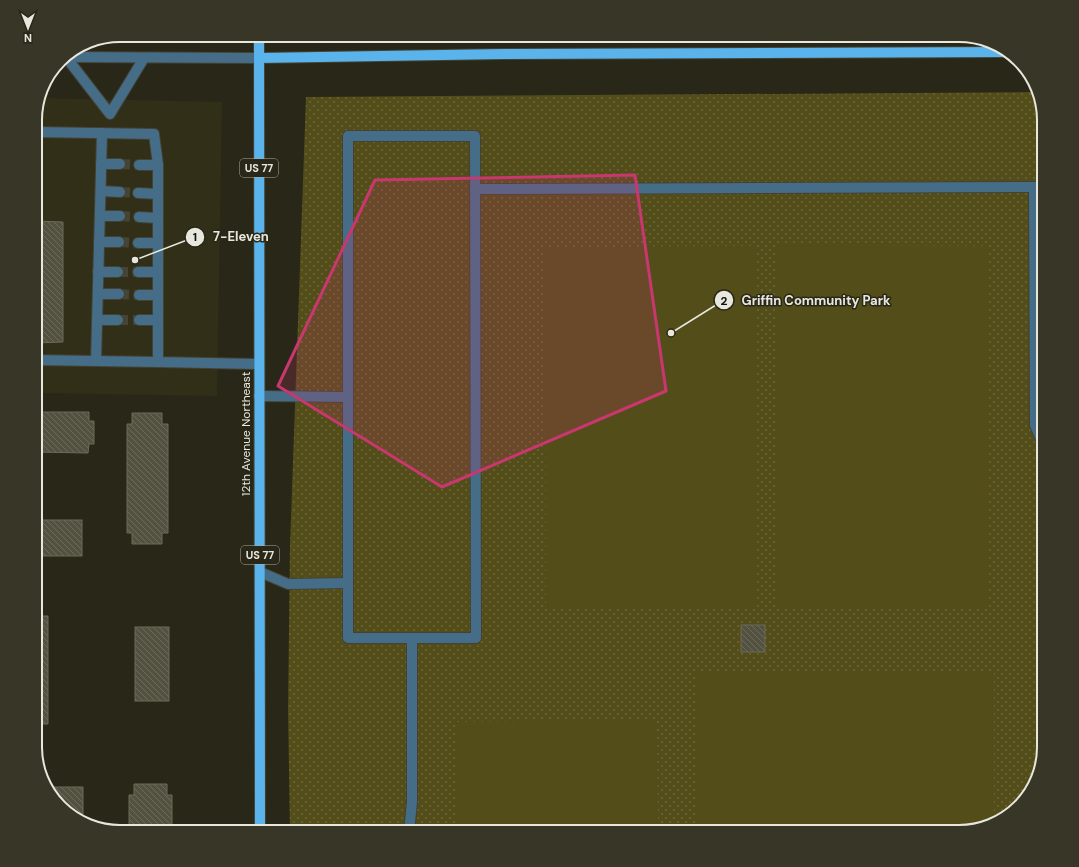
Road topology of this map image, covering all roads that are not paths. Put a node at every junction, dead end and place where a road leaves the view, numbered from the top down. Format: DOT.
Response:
graph roads {
  1 [pos="259,42"];
  2 [pos="998,52"];
  3 [pos="74,57"];
  4 [pos="144,58"];
  5 [pos="259,58"];
  6 [pos="69,61"];
  7 [pos="110,114"];
  8 [pos="42,132"];
  9 [pos="106,133"];
  10 [pos="101,164"];
  11 [pos="120,164"];
  12 [pos="139,164"];
  13 [pos="158,165"];
  14 [pos="1037,187"];
  15 [pos="475,189"];
  16 [pos="101,191"];
  17 [pos="120,192"];
  18 [pos="138,193"];
  19 [pos="158,194"];
  20 [pos="100,216"];
  21 [pos="120,216"];
  22 [pos="139,217"];
  23 [pos="158,218"];
  24 [pos="99,242"];
  25 [pos="119,242"];
  26 [pos="138,243"];
  27 [pos="158,244"];
  28 [pos="98,272"];
  29 [pos="118,272"];
  30 [pos="138,272"];
  31 [pos="158,272"];
  32 [pos="98,294"];
  33 [pos="118,294"];
  34 [pos="139,295"];
  35 [pos="158,295"];
  36 [pos="1037,306"];
  37 [pos="97,320"];
  38 [pos="118,320"];
  39 [pos="139,320"];
  40 [pos="158,320"];
  41 [pos="42,360"];
  42 [pos="96,361"];
  43 [pos="158,362"];
  44 [pos="259,364"];
  45 [pos="259,396"];
  46 [pos="348,397"];
  47 [pos="1037,430"];
  48 [pos="260,572"];
  49 [pos="348,583"];
  50 [pos="412,638"];
  51 [pos="260,825"];
  52 [pos="410,825"];
  1 -- 5 [label="main road, 12th Avenue Northeast / US 77"];
  2 -- 5 [label="main road"];
  3 -- 4 [label="street"];
  4 -- 5 [label="street"];
  4 -- 7 [label="street"];
  5 -- 44 [label="main road, 12th Avenue Northeast / US 77"];
  6 -- 7 [label="street"];
  7 -- 9 [label="street"];
  8 -- 9 [label="street"];
  9 -- 10 [label="street"];
  9 -- 13 [label="street"];
  10 -- 11 [label="street"];
  10 -- 16 [label="street"];
  12 -- 13 [label="street"];
  13 -- 19 [label="street"];
  14 -- 15 [label="street"];
  15 -- 46 [label="street"];
  15 -- 50 [label="street"];
  16 -- 17 [label="street"];
  16 -- 20 [label="street"];
  18 -- 19 [label="street"];
  19 -- 23 [label="street"];
  20 -- 21 [label="street"];
  20 -- 24 [label="street"];
  22 -- 23 [label="street"];
  23 -- 27 [label="street"];
  24 -- 25 [label="street"];
  24 -- 28 [label="street"];
  26 -- 27 [label="street"];
  27 -- 31 [label="street"];
  28 -- 29 [label="street"];
  28 -- 32 [label="street"];
  30 -- 31 [label="street"];
  31 -- 35 [label="street"];
  32 -- 33 [label="street"];
  32 -- 37 [label="street"];
  34 -- 35 [label="street"];
  35 -- 40 [label="street"];
  36 -- 47 [label="street"];
  37 -- 38 [label="street"];
  37 -- 42 [label="street"];
  39 -- 40 [label="street"];
  40 -- 43 [label="street"];
  41 -- 42 [label="street"];
  42 -- 43 [label="street"];
  43 -- 44 [label="street"];
  44 -- 45 [label="main road, 12th Avenue Northeast / US 77"];
  45 -- 46 [label="street"];
  45 -- 48 [label="main road, 12th Avenue Northeast / US 77"];
  46 -- 49 [label="street"];
  48 -- 49 [label="street"];
  48 -- 51 [label="main road, 12th Avenue Northeast / US 77"];
  49 -- 50 [label="street"];
  50 -- 52 [label="street"];
}
